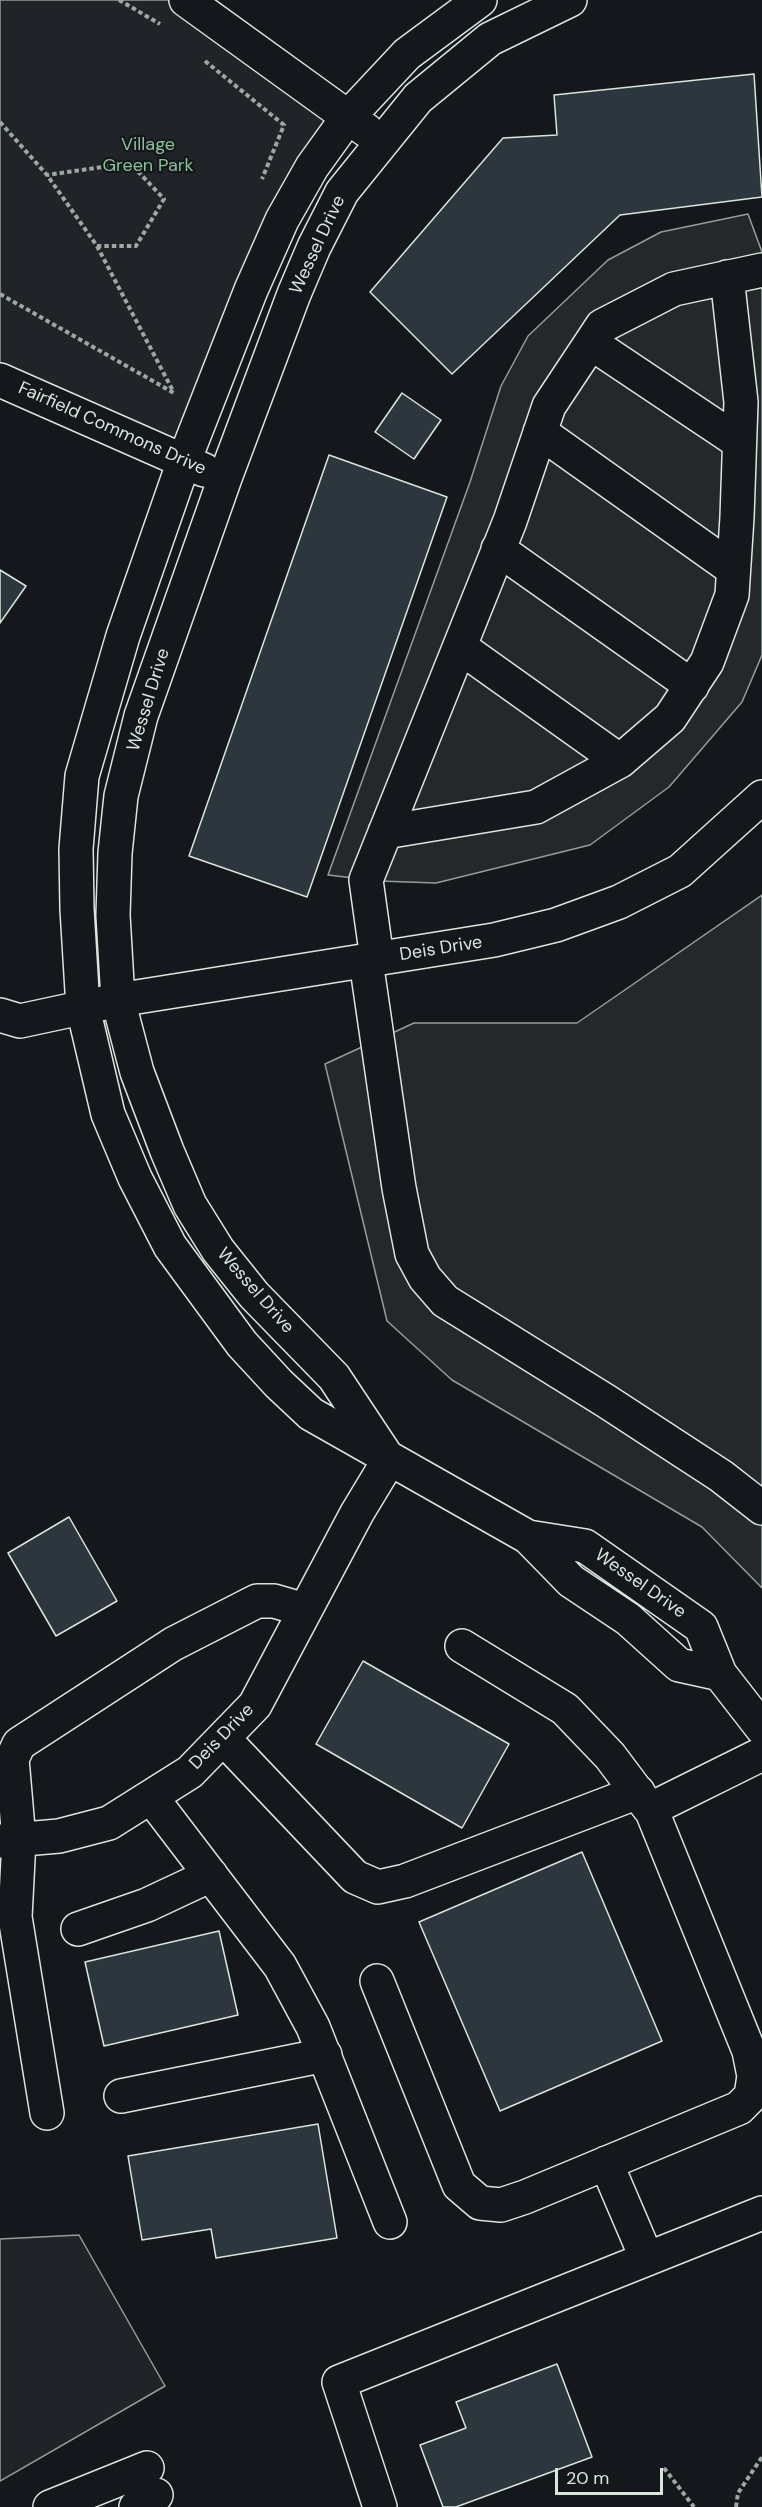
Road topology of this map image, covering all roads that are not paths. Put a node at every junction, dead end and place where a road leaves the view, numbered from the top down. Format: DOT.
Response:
graph roads {
  1 [pos="186,0"];
  2 [pos="480,0"];
  3 [pos="570,0"];
  4 [pos="348,117"];
  5 [pos="382,142"];
  6 [pos="762,270"];
  7 [pos="727,278"];
  8 [pos="591,343"];
  9 [pos="0,380"];
  10 [pos="540,432"];
  11 [pos="740,442"];
  12 [pos="184,461"];
  13 [pos="225,478"];
  14 [pos="498,549"];
  15 [pos="733,569"];
  16 [pos="460,647"];
  17 [pos="692,686"];
  18 [pos="620,761"];
  19 [pos="762,797"];
  20 [pos="385,832"];
  21 [pos="371,960"];
  22 [pos="118,1000"];
  23 [pos="83,1008"];
  24 [pos="0,1015"];
  25 [pos="389,1460"];
  26 [pos="762,1508"];
  27 [pos="305,1610"];
  28 [pos="462,1646"];
  29 [pos="762,1728"];
  30 [pos="223,1738"];
  31 [pos="762,1754"];
  32 [pos="151,1797"];
  33 [pos="644,1801"];
  34 [pos="10,1840"];
  35 [pos="210,1875"];
  36 [pos="78,1929"];
  37 [pos="377,1981"];
  38 [pos="325,2055"];
  39 [pos="121,2096"];
  40 [pos="47,2113"];
  41 [pos="606,2163"];
  42 [pos="762,2213"];
  43 [pos="390,2222"];
  44 [pos="647,2259"];
  45 [pos="146,2490"];
  46 [pos="50,2507"];
  47 [pos="380,2507"];
  1 -- 4 [label="street"];
  2 -- 4 [label="street, Wessel Drive"];
  3 -- 5 [label="street, Wessel Drive"];
  4 -- 5 [label="street"];
  4 -- 12 [label="street, Wessel Drive"];
  5 -- 13 [label="street, Wessel Drive"];
  6 -- 7 [label="street"];
  7 -- 8 [label="street"];
  7 -- 11 [label="street"];
  8 -- 10 [label="street"];
  8 -- 11 [label="street"];
  9 -- 12 [label="street, Fairfield Commons Drive"];
  10 -- 14 [label="street"];
  10 -- 15 [label="street"];
  11 -- 15 [label="street"];
  12 -- 13 [label="street, Fairfield Commons Drive"];
  12 -- 23 [label="street, Wessel Drive"];
  13 -- 22 [label="street, Wessel Drive"];
  14 -- 16 [label="street"];
  14 -- 17 [label="street"];
  15 -- 17 [label="street"];
  16 -- 18 [label="street"];
  16 -- 20 [label="street"];
  17 -- 18 [label="street"];
  18 -- 20 [label="street"];
  19 -- 21 [label="street, Deis Drive"];
  20 -- 21 [label="street"];
  21 -- 22 [label="street, Deis Drive"];
  21 -- 26 [label="street"];
  22 -- 23 [label="street, Deis Drive"];
  22 -- 25 [label="street, Wessel Drive"];
  23 -- 24 [label="street, Deis Drive"];
  23 -- 25 [label="street, Wessel Drive"];
  25 -- 27 [label="street, Deis Drive"];
  25 -- 29 [label="street, Wessel Drive"];
  27 -- 30 [label="street, Deis Drive"];
  27 -- 34 [label="street"];
  28 -- 33 [label="street"];
  30 -- 32 [label="street, Deis Drive"];
  30 -- 33 [label="street"];
  31 -- 33 [label="street"];
  32 -- 34 [label="street, Deis Drive"];
  32 -- 35 [label="street"];
  33 -- 41 [label="street"];
  34 -- 40 [label="street"];
  35 -- 36 [label="street"];
  35 -- 38 [label="street"];
  37 -- 41 [label="street"];
  38 -- 39 [label="street"];
  38 -- 43 [label="street"];
  41 -- 44 [label="street"];
  42 -- 44 [label="street"];
  44 -- 47 [label="street"];
  45 -- 46 [label="street"];
}
